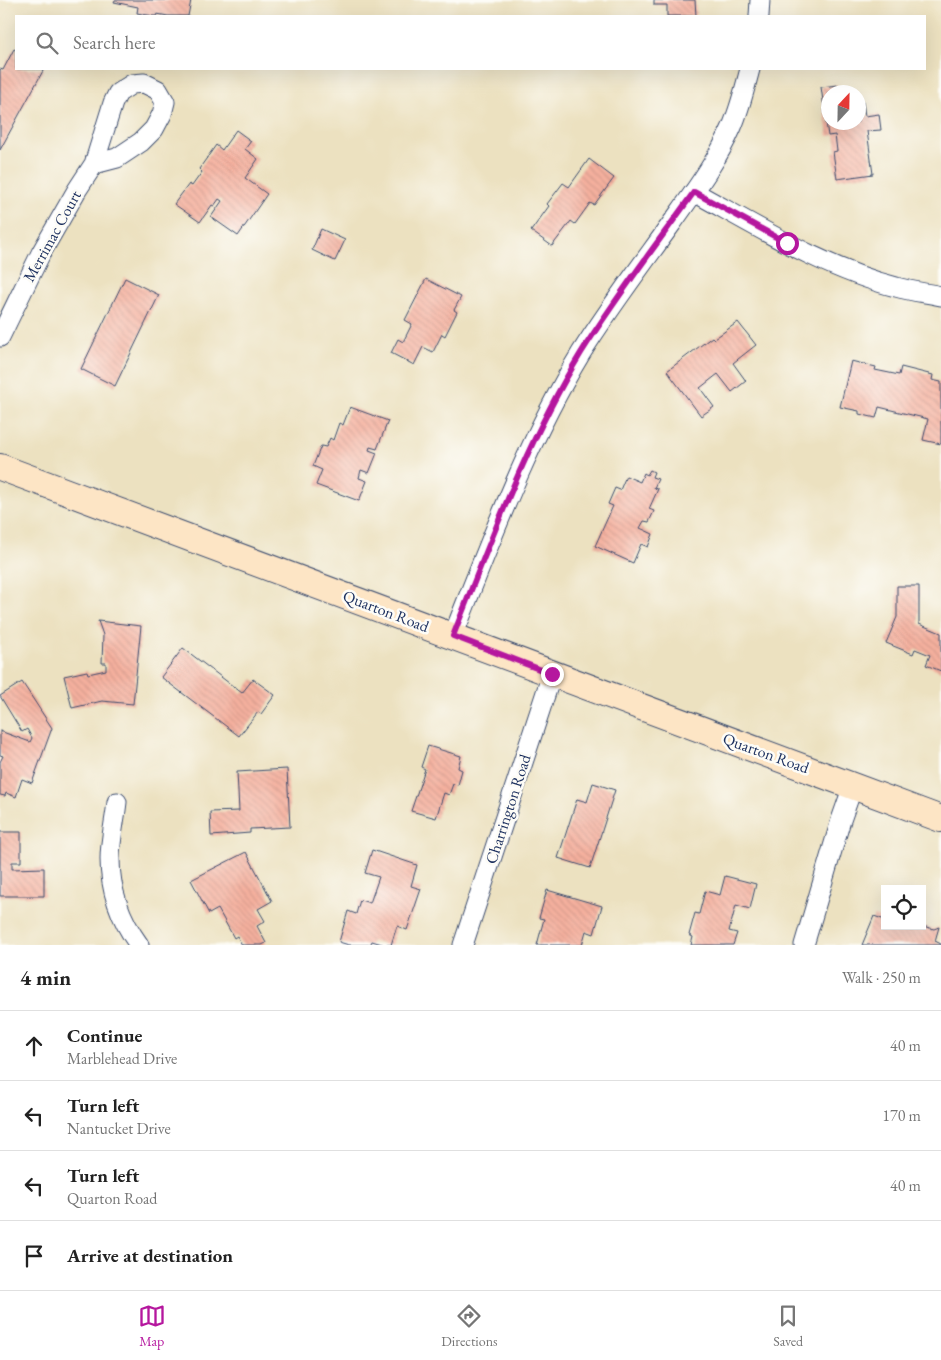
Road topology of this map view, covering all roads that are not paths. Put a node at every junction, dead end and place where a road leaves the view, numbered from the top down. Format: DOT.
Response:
graph roads {
  1 [pos="760,0"];
  2 [pos="759,15"];
  3 [pos="750,70"];
  4 [pos="94,164"];
  5 [pos="694,192"];
  6 [pos="941,296"];
  7 [pos="0,338"];
  8 [pos="0,468"];
  9 [pos="453,636"];
  10 [pos="552,674"];
  11 [pos="853,786"];
  12 [pos="117,802"];
  13 [pos="941,819"];
  14 [pos="139,945"];
  15 [pos="463,945"];
  16 [pos="804,945"];
  1 -- 2 [label="street"];
  3 -- 5 [label="street"];
  4 -- 7 [label="street, Merrimac Court"];
  5 -- 6 [label="street"];
  5 -- 9 [label="street"];
  8 -- 9 [label="street, Quarton Road"];
  9 -- 10 [label="street, Quarton Road"];
  10 -- 11 [label="street, Quarton Road"];
  10 -- 15 [label="street, Charrington Road"];
  11 -- 13 [label="street, Quarton Road"];
  11 -- 16 [label="street"];
  12 -- 14 [label="street"];
}
